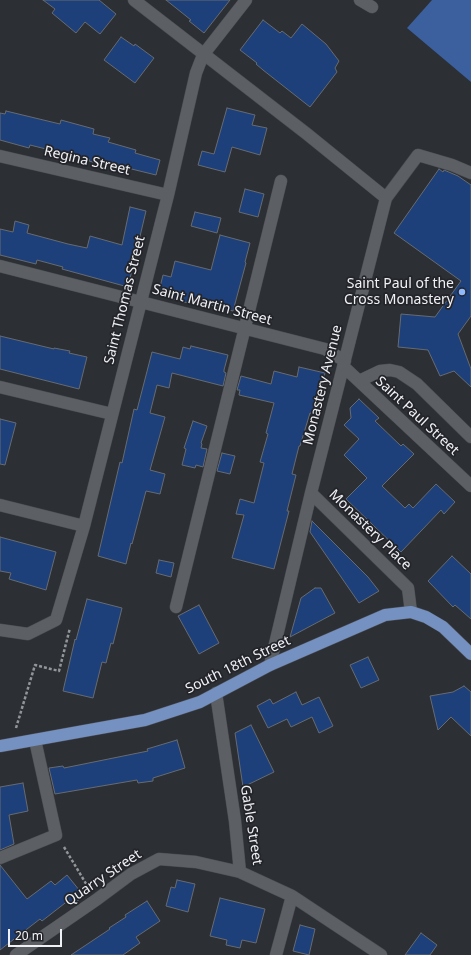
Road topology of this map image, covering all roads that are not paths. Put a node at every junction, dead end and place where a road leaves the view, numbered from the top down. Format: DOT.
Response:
graph roads {
  1 [pos="134,0"];
  2 [pos="246,0"];
  3 [pos="360,0"];
  4 [pos="372,7"];
  5 [pos="203,54"];
  6 [pos="0,156"];
  7 [pos="471,173"];
  8 [pos="281,180"];
  9 [pos="168,195"];
  10 [pos="386,198"];
  11 [pos="0,266"];
  12 [pos="140,301"];
  13 [pos="244,328"];
  14 [pos="344,364"];
  15 [pos="358,381"];
  16 [pos="0,387"];
  17 [pos="112,414"];
  18 [pos="471,437"];
  19 [pos="471,486"];
  20 [pos="310,493"];
  21 [pos="0,505"];
  22 [pos="84,526"];
  23 [pos="176,607"];
  24 [pos="411,612"];
  25 [pos="0,630"];
  26 [pos="471,654"];
  27 [pos="270,665"];
  28 [pos="216,694"];
  29 [pos="35,740"];
  30 [pos="0,746"];
  31 [pos="0,858"];
  32 [pos="240,872"];
  33 [pos="292,896"];
  34 [pos="16,955"];
  35 [pos="276,955"];
  36 [pos="381,955"];
  1 -- 5 [label="street"];
  2 -- 5 [label="street, Saint Thomas Street"];
  3 -- 4 [label="street"];
  5 -- 9 [label="street, Saint Thomas Street"];
  5 -- 10 [label="street"];
  6 -- 9 [label="street, Regina Street"];
  7 -- 10 [label="street"];
  8 -- 13 [label="street"];
  9 -- 12 [label="street, Saint Thomas Street"];
  10 -- 14 [label="street, Monastery Avenue"];
  11 -- 12 [label="street, Saint Martin Street"];
  12 -- 13 [label="street, Saint Martin Street"];
  12 -- 17 [label="street, Saint Thomas Street"];
  13 -- 14 [label="street, Saint Martin Street"];
  13 -- 23 [label="street"];
  14 -- 15 [label="street, Saint Paul Street"];
  14 -- 20 [label="street, Monastery Avenue"];
  15 -- 18 [label="street"];
  15 -- 19 [label="street, Saint Paul Street"];
  16 -- 17 [label="street"];
  17 -- 22 [label="street, Saint Thomas Street"];
  20 -- 24 [label="street, Monastery Place"];
  20 -- 27 [label="street, Monastery Avenue"];
  21 -- 22 [label="street"];
  22 -- 25 [label="street, Saint Thomas Street"];
  24 -- 26 [label="main road, South 18th Street"];
  24 -- 27 [label="main road, South 18th Street"];
  27 -- 28 [label="main road, South 18th Street"];
  28 -- 29 [label="main road, South 18th Street"];
  28 -- 32 [label="street, Gable Street"];
  29 -- 30 [label="main road, South 18th Street"];
  29 -- 31 [label="street"];
  32 -- 33 [label="street, Gable Street"];
  32 -- 34 [label="street, Quarry Street"];
  33 -- 35 [label="street"];
  33 -- 36 [label="street, Gable Street"];
}
